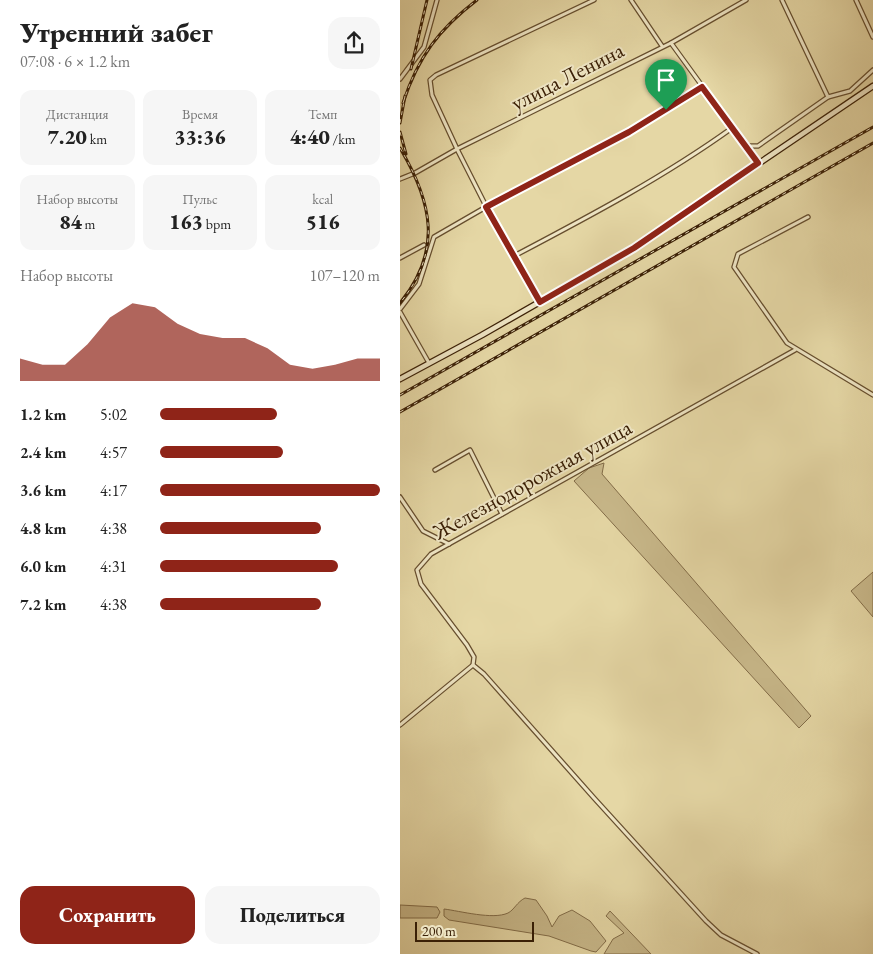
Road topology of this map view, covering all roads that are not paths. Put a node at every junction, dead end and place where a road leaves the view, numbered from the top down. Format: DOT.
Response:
graph roads {
  1 [pos="437,0"];
  2 [pos="594,0"];
  3 [pos="631,0"];
  4 [pos="746,0"];
  5 [pos="782,0"];
  6 [pos="856,0"];
  7 [pos="873,37"];
  8 [pos="671,43"];
  9 [pos="662,46"];
  10 [pos="873,70"];
  11 [pos="400,79"];
  12 [pos="873,86"];
  13 [pos="702,87"];
  14 [pos="828,97"];
  15 [pos="732,128"];
  16 [pos="746,146"];
  17 [pos="457,150"];
  18 [pos="758,163"];
  19 [pos="400,179"];
  20 [pos="486,207"];
  21 [pos="808,217"];
  22 [pos="424,245"];
  23 [pos="514,256"];
  24 [pos="400,258"];
  25 [pos="540,302"];
  26 [pos="400,311"];
  27 [pos="795,350"];
  28 [pos="429,363"];
  29 [pos="400,379"];
  30 [pos="873,395"];
  31 [pos="435,470"];
  32 [pos="400,497"];
  33 [pos="502,514"];
  34 [pos="449,544"];
  35 [pos="473,665"];
  36 [pos="400,724"];
  37 [pos="757,954"];
  1 -- 11 [label="street"];
  2 -- 17 [label="street"];
  3 -- 9 [label="street"];
  4 -- 8 [label="street, улица Ленина"];
  5 -- 14 [label="street"];
  6 -- 7 [label="street"];
  8 -- 9 [label="street, улица Ленина"];
  8 -- 13 [label="street"];
  9 -- 17 [label="street, улица Ленина"];
  10 -- 14 [label="street"];
  12 -- 18 [label="main road"];
  13 -- 15 [label="street"];
  13 -- 20 [label="street"];
  14 -- 16 [label="street"];
  15 -- 16 [label="street"];
  15 -- 23 [label="street"];
  16 -- 18 [label="street"];
  17 -- 19 [label="street, улица Ленина"];
  17 -- 20 [label="street"];
  18 -- 25 [label="main road"];
  20 -- 23 [label="street"];
  20 -- 26 [label="street"];
  21 -- 27 [label="street"];
  22 -- 24 [label="street"];
  23 -- 25 [label="street"];
  25 -- 28 [label="main road"];
  26 -- 28 [label="street"];
  27 -- 30 [label="street"];
  27 -- 33 [label="street, Железнодорожная улица"];
  28 -- 29 [label="main road"];
  31 -- 33 [label="street"];
  32 -- 34 [label="street"];
  33 -- 34 [label="street, Железнодорожная улица"];
  34 -- 35 [label="street, Железнодорожная улица"];
  35 -- 36 [label="street"];
  35 -- 37 [label="street"];
}
